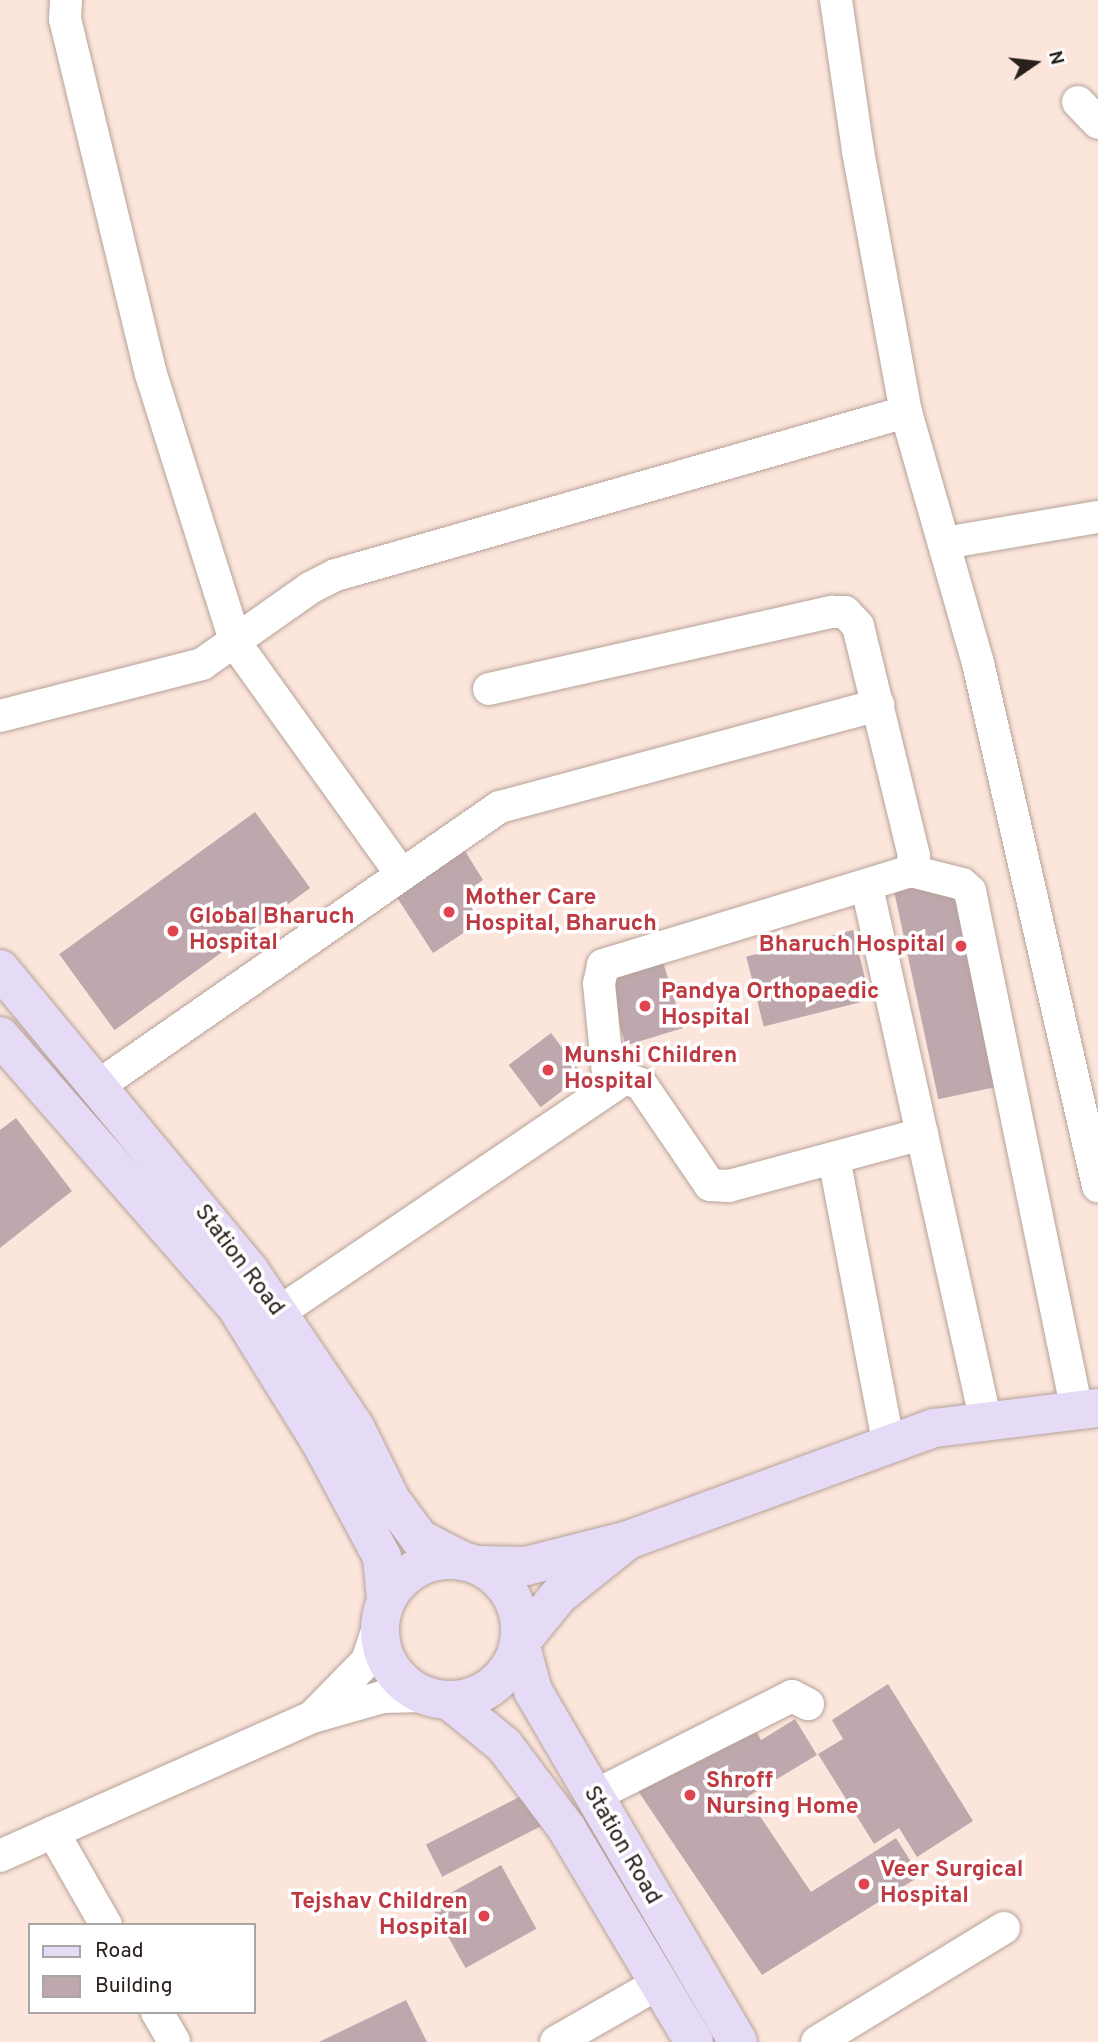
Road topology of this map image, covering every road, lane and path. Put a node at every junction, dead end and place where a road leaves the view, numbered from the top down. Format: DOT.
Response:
graph roads {
  1 [pos="66,0"];
  2 [pos="836,0"];
  3 [pos="906,412"];
  4 [pos="1098,517"];
  5 [pos="944,543"];
  6 [pos="236,644"];
  7 [pos="489,689"];
  8 [pos="878,705"];
  9 [pos="0,716"];
  10 [pos="911,871"];
  11 [pos="401,874"];
  12 [pos="867,887"];
  13 [pos="0,970"];
  14 [pos="0,1036"];
  15 [pos="609,1085"];
  16 [pos="97,1086"];
  17 [pos="922,1133"];
  18 [pos="834,1158"];
  19 [pos="1098,1186"];
  20 [pos="278,1313"];
  21 [pos="1087,1409"];
  22 [pos="986,1422"];
  23 [pos="889,1445"];
  24 [pos="628,1540"];
  25 [pos="470,1562"];
  26 [pos="383,1611"];
  27 [pos="520,1643"];
  28 [pos="438,1698"];
  29 [pos="808,1704"];
  30 [pos="312,1717"];
  31 [pos="592,1797"];
  32 [pos="52,1832"];
  33 [pos="0,1856"];
  34 [pos="105,1923"];
  35 [pos="1004,1928"];
  36 [pos="659,1983"];
  37 [pos="158,2014"];
  38 [pos="174,2042"];
  39 [pos="556,2042"];
  40 [pos="694,2042"];
  41 [pos="738,2042"];
  42 [pos="817,2042"];
  1 -- 6 [label="street"];
  2 -- 3 [label="street"];
  3 -- 5 [label="street"];
  3 -- 6 [label="street"];
  4 -- 5 [label="street"];
  5 -- 19 [label="street"];
  6 -- 9 [label="street"];
  6 -- 11 [label="street"];
  7 -- 8 [label="street"];
  8 -- 10 [label="street"];
  8 -- 11 [label="street"];
  10 -- 12 [label="street"];
  10 -- 21 [label="street"];
  11 -- 16 [label="street"];
  12 -- 15 [label="street"];
  12 -- 17 [label="street"];
  13 -- 16 [label="main road, Station Road"];
  14 -- 26 [label="main road, Station Road"];
  15 -- 18 [label="street"];
  15 -- 20 [label="street"];
  16 -- 20 [label="main road, Station Road"];
  17 -- 18 [label="street"];
  17 -- 22 [label="street"];
  18 -- 23 [label="street"];
  20 -- 25 [label="main road, Station Road"];
  21 -- 22 [label="main road"];
  22 -- 23 [label="main road"];
  23 -- 24 [label="main road"];
  24 -- 25 [label="main road"];
  24 -- 27 [label="main road"];
  25 -- 26 [label="main road"];
  25 -- 27 [label="main road"];
  26 -- 28 [label="main road"];
  26 -- 30 [label="street"];
  27 -- 28 [label="main road"];
  27 -- 31 [label="main road, Station Road"];
  28 -- 30 [label="street"];
  28 -- 36 [label="main road, Station Road"];
  29 -- 31 [label="street"];
  30 -- 32 [label="street"];
  31 -- 41 [label="main road, Station Road"];
  32 -- 33 [label="street"];
  32 -- 34 [label="street"];
  35 -- 42 [label="street"];
  36 -- 39 [label="street"];
  36 -- 40 [label="main road, Station Road"];
  37 -- 38 [label="street"];
}
